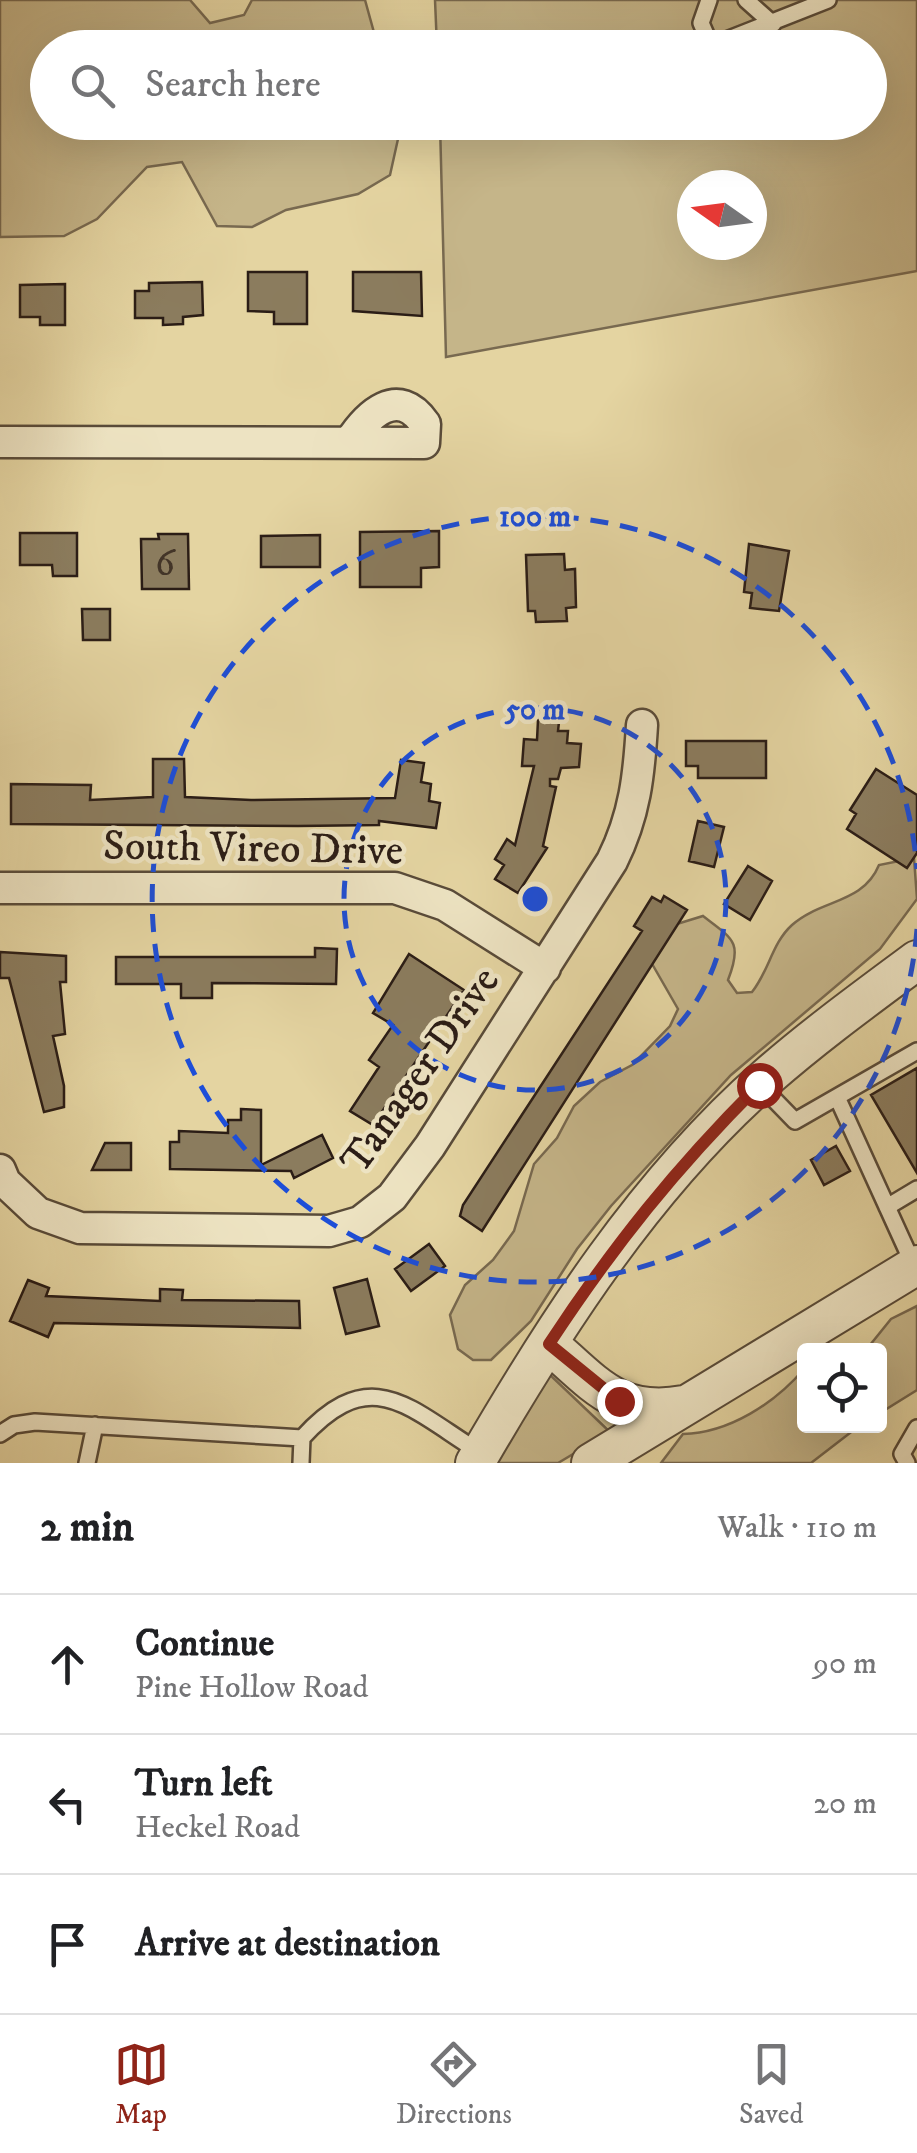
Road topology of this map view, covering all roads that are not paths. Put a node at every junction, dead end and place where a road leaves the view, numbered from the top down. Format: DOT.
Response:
graph roads {
  1 [pos="709,0"];
  2 [pos="746,0"];
  3 [pos="828,0"];
  4 [pos="772,24"];
  5 [pos="704,30"];
  6 [pos="755,30"];
  7 [pos="0,442"];
  8 [pos="348,443"];
  9 [pos="642,725"];
  10 [pos="0,888"];
  11 [pos="917,960"];
  12 [pos="545,968"];
  13 [pos="917,1052"];
  14 [pos="759,1085"];
  15 [pos="837,1097"];
  16 [pos="0,1170"];
  17 [pos="917,1189"];
  18 [pos="887,1206"];
  19 [pos="916,1266"];
  20 [pos="549,1344"];
  21 [pos="687,1404"];
  22 [pos="95,1425"];
  23 [pos="917,1428"];
  24 [pos="0,1434"];
  25 [pos="302,1438"];
  26 [pos="478,1458"];
  27 [pos="93,1459"];
  28 [pos="302,1463"];
  29 [pos="591,1463"];
  30 [pos="907,1463"];
  1 -- 5 [label="lane"];
  2 -- 4 [label="lane"];
  3 -- 4 [label="lane"];
  4 -- 6 [label="lane"];
  7 -- 8 [label="street"];
  9 -- 12 [label="street, Tanager Drive"];
  10 -- 12 [label="street, South Vireo Drive"];
  11 -- 14 [label="street"];
  12 -- 16 [label="street, Tanager Drive"];
  13 -- 15 [label="lane"];
  14 -- 15 [label="lane"];
  14 -- 20 [label="street"];
  15 -- 18 [label="lane"];
  17 -- 18 [label="lane"];
  18 -- 19 [label="lane"];
  19 -- 21 [label="street"];
  20 -- 21 [label="street"];
  20 -- 26 [label="street"];
  21 -- 29 [label="street"];
  22 -- 24 [label="lane"];
  22 -- 25 [label="lane"];
  22 -- 27 [label="lane"];
  23 -- 30 [label="lane"];
  25 -- 26 [label="lane"];
  25 -- 28 [label="lane"];
}
